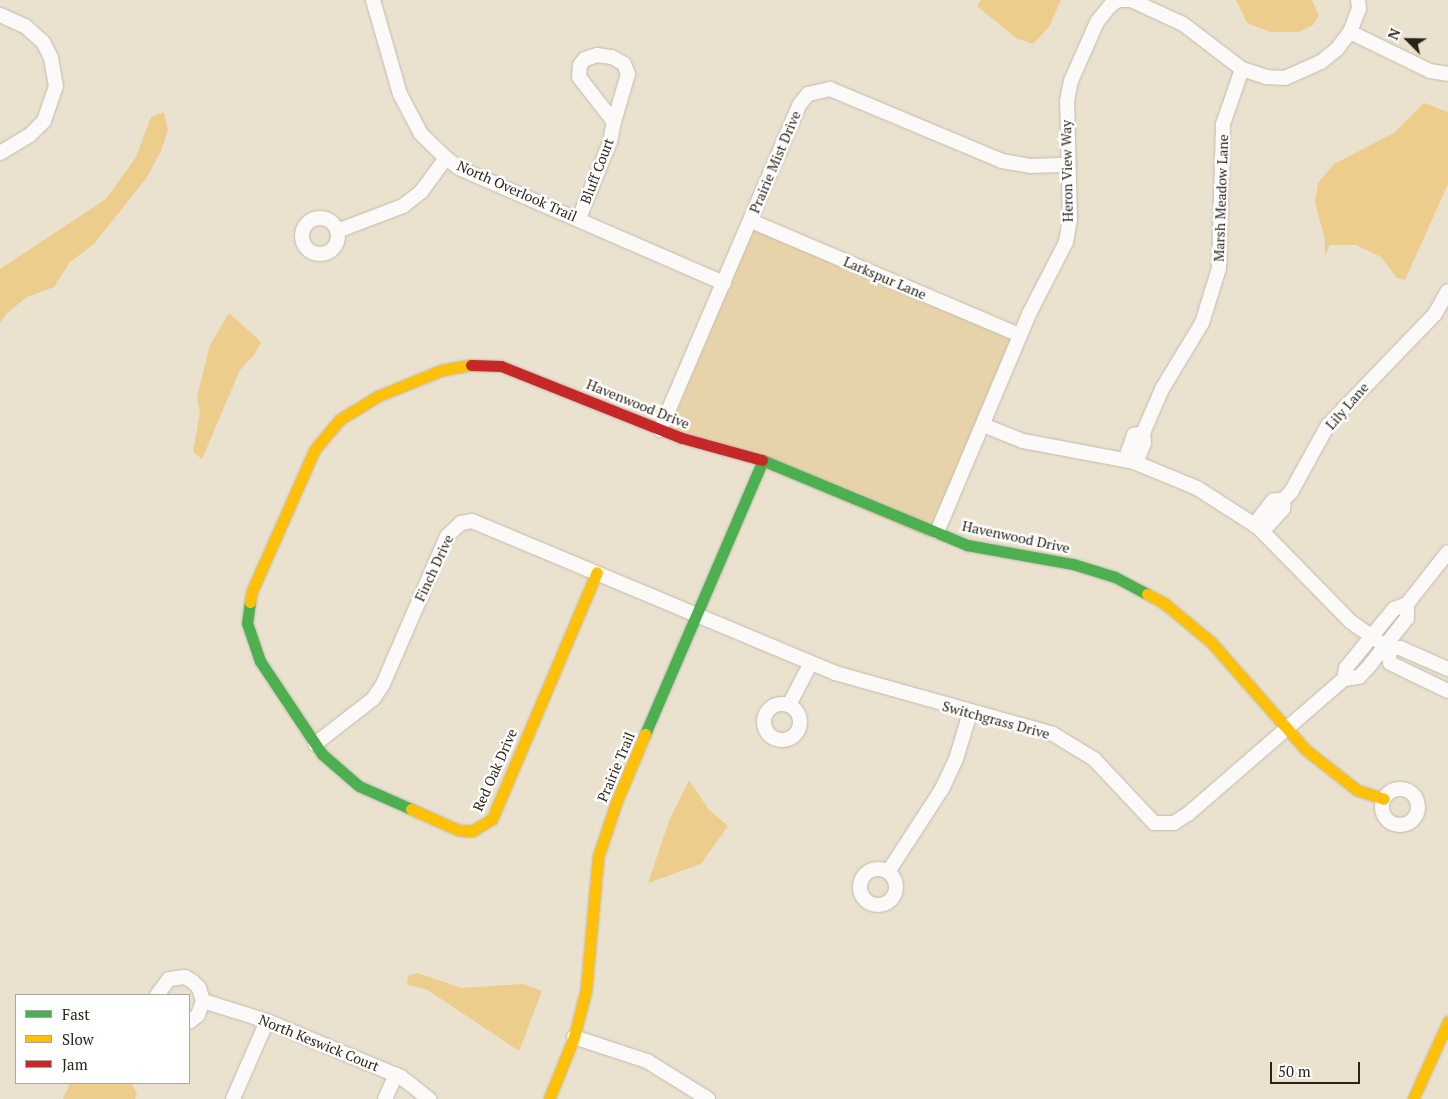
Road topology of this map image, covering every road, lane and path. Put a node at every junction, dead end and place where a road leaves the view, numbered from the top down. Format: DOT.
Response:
graph roads {
  1 [pos="373,0"];
  2 [pos="1358,0"];
  3 [pos="0,15"];
  4 [pos="1350,32"];
  5 [pos="1242,69"];
  6 [pos="1448,74"];
  7 [pos="614,122"];
  8 [pos="0,153"];
  9 [pos="446,158"];
  10 [pos="1067,165"];
  11 [pos="579,218"];
  12 [pos="750,221"];
  13 [pos="337,231"];
  14 [pos="724,283"];
  15 [pos="1448,291"];
  16 [pos="1020,335"];
  17 [pos="983,425"];
  18 [pos="660,430"];
  19 [pos="763,460"];
  20 [pos="1130,461"];
  21 [pos="1258,528"];
  22 [pos="937,532"];
  23 [pos="1448,552"];
  24 [pos="597,572"];
  25 [pos="1407,604"];
  26 [pos="696,615"];
  27 [pos="1371,637"];
  28 [pos="1391,647"];
  29 [pos="811,663"];
  30 [pos="1448,669"];
  31 [pos="1344,679"];
  32 [pos="1448,690"];
  33 [pos="789,705"];
  34 [pos="970,713"];
  35 [pos="1287,728"];
  36 [pos="315,744"];
  37 [pos="1384,799"];
  38 [pos="888,872"];
  39 [pos="158,994"];
  40 [pos="203,1001"];
  41 [pos="190,1021"];
  42 [pos="267,1021"];
  43 [pos="1448,1022"];
  44 [pos="574,1037"];
  45 [pos="396,1074"];
  46 [pos="232,1099"];
  47 [pos="385,1099"];
  48 [pos="429,1099"];
  49 [pos="549,1099"];
  50 [pos="708,1099"];
  51 [pos="1413,1099"];
  1 -- 9 [label="street, North Overlook Trail"];
  2 -- 4 [label="street, Heron View Way"];
  3 -- 8 [label="street"];
  4 -- 5 [label="street, Heron View Way"];
  4 -- 6 [label="street"];
  5 -- 10 [label="street, Heron View Way"];
  5 -- 20 [label="street, Marsh Meadow Lane"];
  7 -- 7 [label="street, Bluff Court"];
  7 -- 11 [label="street, Bluff Court"];
  9 -- 11 [label="street, North Overlook Trail"];
  9 -- 13 [label="street"];
  10 -- 12 [label="street, Prairie Mist Drive"];
  10 -- 16 [label="street, Heron View Way"];
  11 -- 14 [label="street, North Overlook Trail"];
  12 -- 14 [label="street, Prairie Mist Drive"];
  12 -- 16 [label="street, Larkspur Lane"];
  14 -- 18 [label="street, Prairie Mist Drive"];
  15 -- 21 [label="street, Lily Lane"];
  16 -- 17 [label="street, Heron View Way"];
  17 -- 20 [label="street"];
  17 -- 22 [label="street, Heron View Way"];
  18 -- 19 [label="street, Havenwood Drive"];
  18 -- 36 [label="street, Havenwood Drive"];
  19 -- 22 [label="street, Havenwood Drive"];
  19 -- 26 [label="street, Prairie Trail"];
  20 -- 21 [label="street"];
  21 -- 27 [label="street"];
  22 -- 35 [label="street, Havenwood Drive"];
  23 -- 25 [label="street"];
  24 -- 26 [label="street, Finch Drive"];
  24 -- 36 [label="street, Finch Drive"];
  24 -- 36 [label="street, Red Oak Drive"];
  25 -- 27 [label="street"];
  25 -- 28 [label="street"];
  26 -- 29 [label="street, Switchgrass Drive"];
  26 -- 44 [label="street, Prairie Trail"];
  27 -- 28 [label="street"];
  27 -- 31 [label="street"];
  28 -- 30 [label="street"];
  28 -- 31 [label="street"];
  28 -- 32 [label="street"];
  29 -- 33 [label="street"];
  29 -- 34 [label="street, Switchgrass Drive"];
  31 -- 35 [label="street, Switchgrass Drive"];
  34 -- 35 [label="street, Switchgrass Drive"];
  34 -- 38 [label="street"];
  35 -- 37 [label="street, Havenwood Drive"];
  39 -- 40 [label="street"];
  40 -- 41 [label="street"];
  40 -- 42 [label="street, North Keswick Court"];
  42 -- 45 [label="street, North Keswick Court"];
  42 -- 46 [label="street"];
  43 -- 51 [label="street"];
  44 -- 49 [label="street, Prairie Trail"];
  44 -- 50 [label="street"];
  45 -- 47 [label="street"];
  45 -- 48 [label="street, North Keswick Court"];
}
